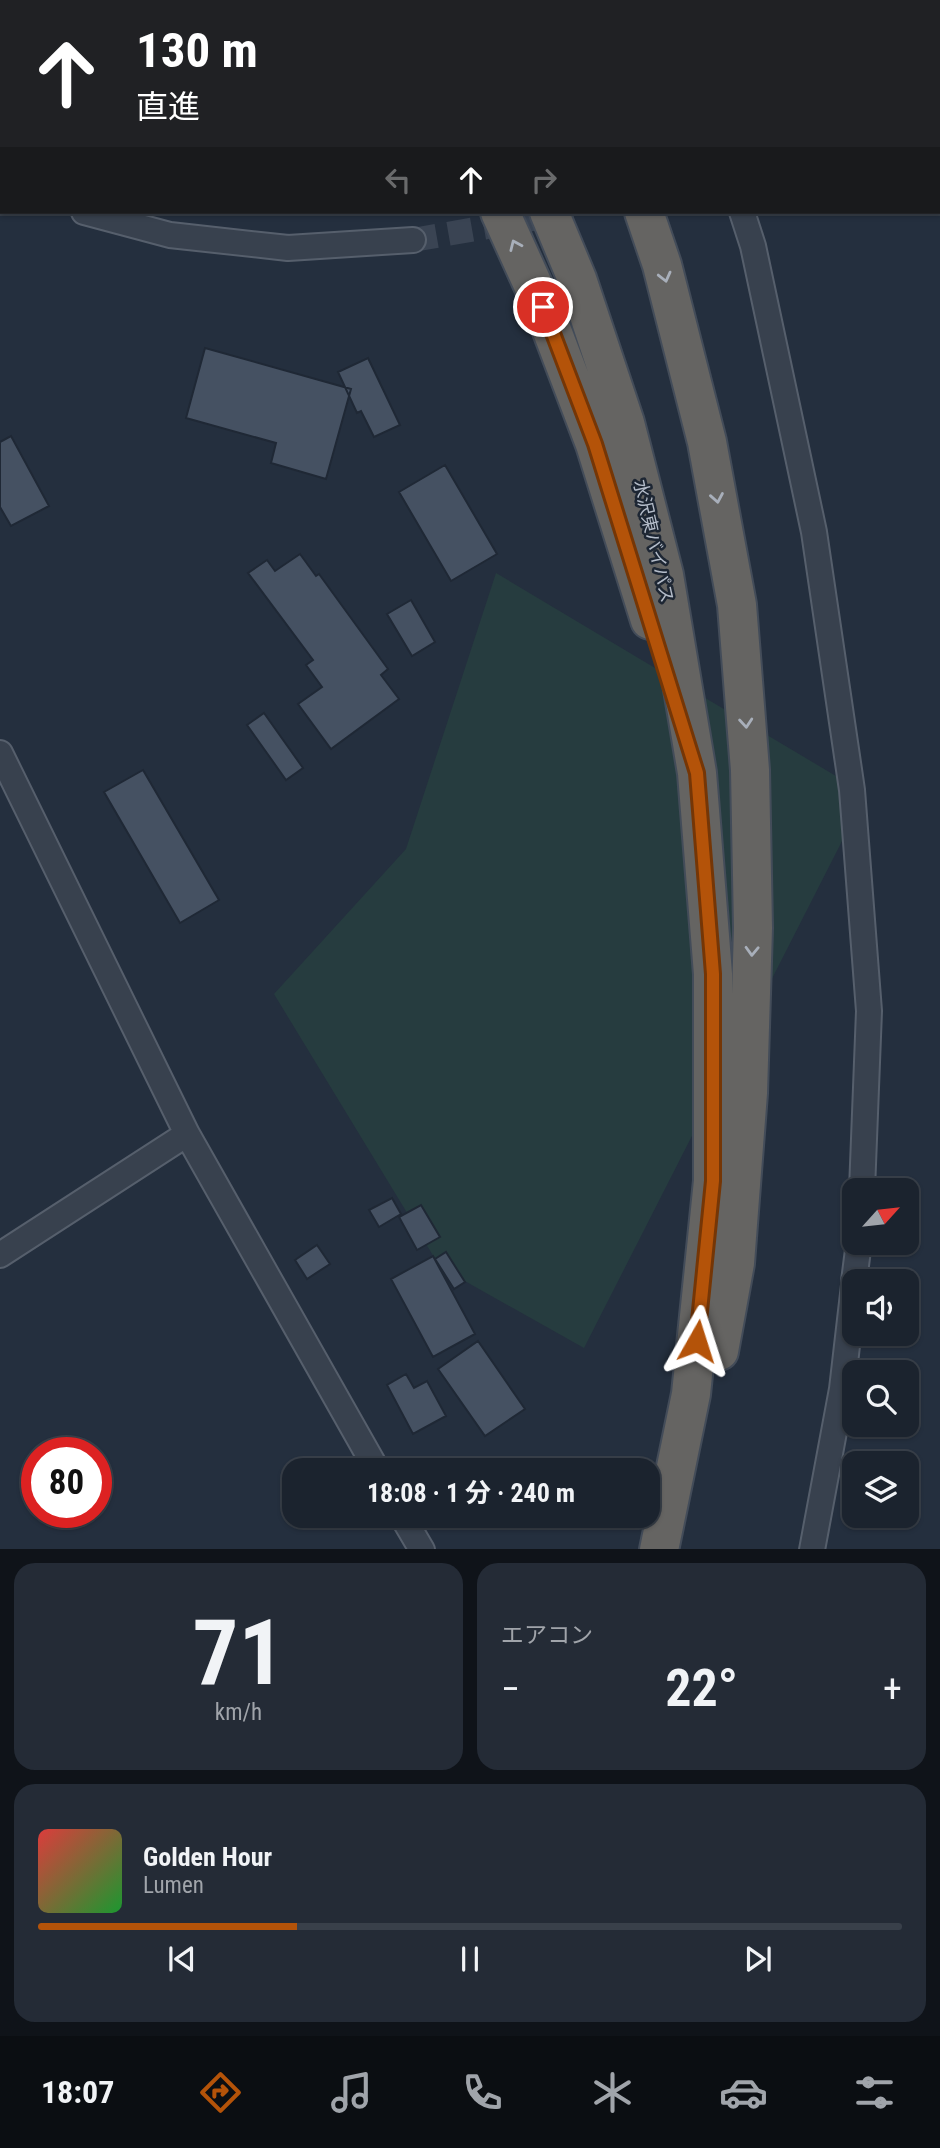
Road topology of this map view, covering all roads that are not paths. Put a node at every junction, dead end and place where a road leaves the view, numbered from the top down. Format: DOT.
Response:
graph roads {
  1 [pos="91,214"];
  2 [pos="501,214"];
  3 [pos="550,214"];
  4 [pos="645,214"];
  5 [pos="743,214"];
  6 [pos="413,240"];
  7 [pos="0,753"];
  8 [pos="697,773"];
  9 [pos="187,1134"];
  10 [pos="862,1178"];
  11 [pos="0,1255"];
  12 [pos="847,1346"];
  13 [pos="370,1458"];
  14 [pos="409,1528"];
  15 [pos="422,1549"];
  16 [pos="659,1549"];
  17 [pos="668,1549"];
  18 [pos="812,1549"];
  1 -- 6 [label="street"];
  8 -- 2 [label="highway, one-way"];
  3 -- 8 [label="highway, 水沢東バイパス"];
  4 -- 17 [label="highway, one-way"];
  5 -- 10 [label="street"];
  7 -- 9 [label="street"];
  8 -- 16 [label="highway, 水沢東バイパス"];
  9 -- 11 [label="street"];
  9 -- 13 [label="street"];
  12 -- 18 [label="street"];
  14 -- 15 [label="street"];
}
